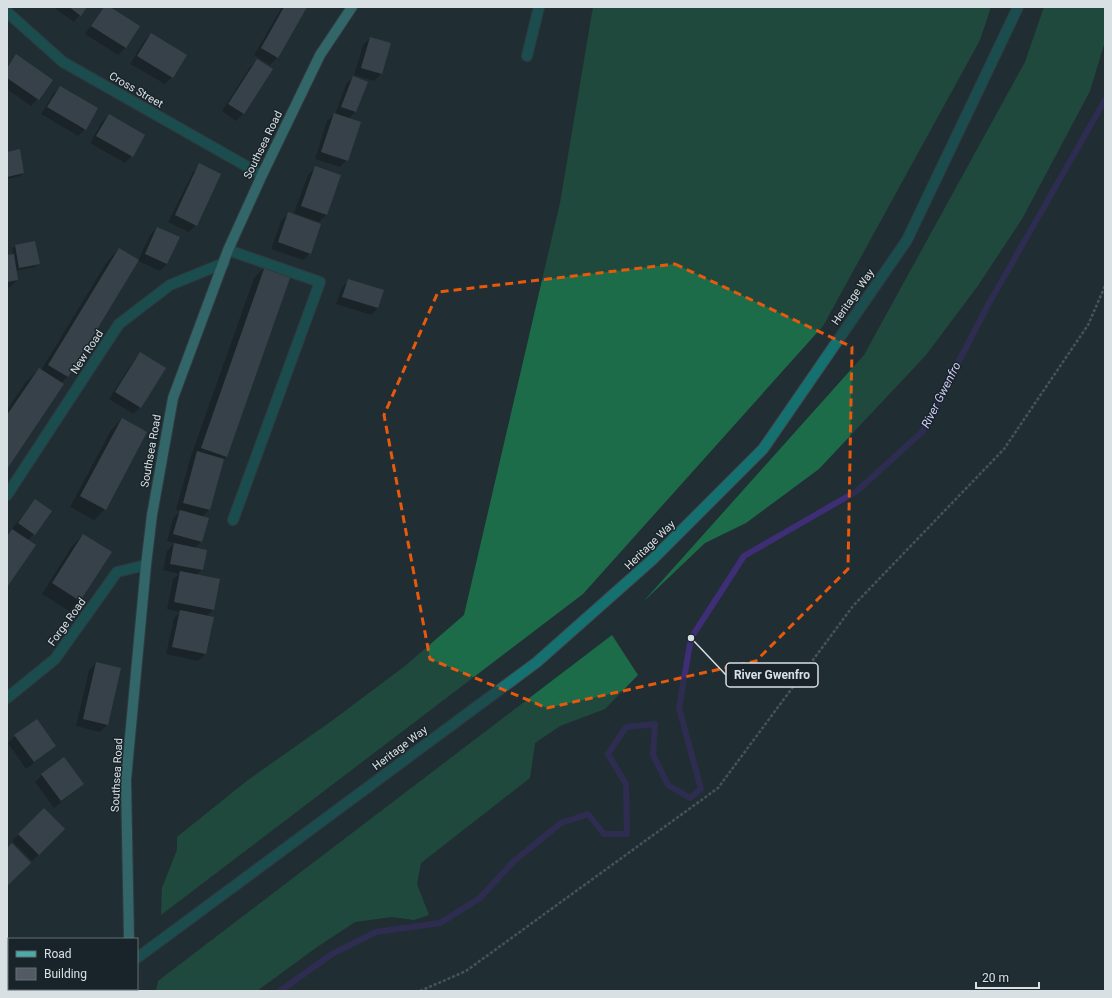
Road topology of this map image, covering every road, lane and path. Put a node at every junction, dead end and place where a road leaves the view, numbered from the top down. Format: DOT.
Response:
graph roads {
  1 [pos="352,7"];
  2 [pos="539,7"];
  3 [pos="1018,7"];
  4 [pos="7,12"];
  5 [pos="527,56"];
  6 [pos="262,175"];
  7 [pos="228,250"];
  8 [pos="224,263"];
  9 [pos="1105,286"];
  10 [pos="7,495"];
  11 [pos="233,520"];
  12 [pos="146,565"];
  13 [pos="7,698"];
  14 [pos="129,938"];
  15 [pos="138,957"];
  16 [pos="420,991"];
  1 -- 6 [label="main road, Southsea Road"];
  2 -- 5 [label="street"];
  3 -- 15 [label="street, Heritage Way"];
  4 -- 6 [label="street, Cross Street"];
  6 -- 7 [label="main road, Southsea Road"];
  7 -- 8 [label="main road, Southsea Road"];
  7 -- 11 [label="street"];
  8 -- 10 [label="street, New Road"];
  8 -- 12 [label="main road, Southsea Road"];
  9 -- 16 [label="path"];
  12 -- 13 [label="street, Forge Road"];
  12 -- 14 [label="main road, Southsea Road"];
}
